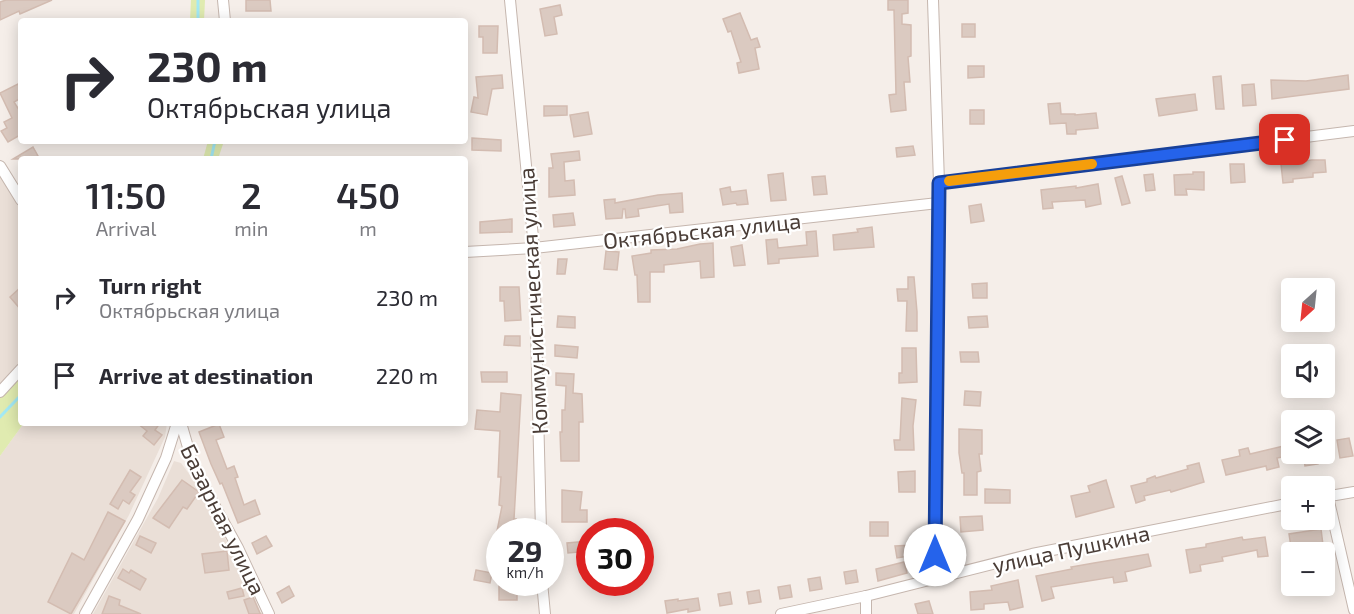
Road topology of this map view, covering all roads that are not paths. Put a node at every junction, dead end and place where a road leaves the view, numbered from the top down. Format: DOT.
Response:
graph roads {
  1 [pos="223,0"];
  2 [pos="510,0"];
  3 [pos="933,0"];
  4 [pos="225,18"];
  5 [pos="1354,131"];
  6 [pos="0,166"];
  7 [pos="939,183"];
  8 [pos="18,195"];
  9 [pos="938,203"];
  10 [pos="534,248"];
  11 [pos="468,252"];
  12 [pos="18,372"];
  13 [pos="0,392"];
  14 [pos="178,426"];
  15 [pos="180,426"];
  16 [pos="189,455"];
  17 [pos="166,458"];
  18 [pos="1354,492"];
  19 [pos="1335,495"];
  20 [pos="1281,505"];
  21 [pos="541,518"];
  22 [pos="1334,530"];
  23 [pos="935,578"];
  24 [pos="543,596"];
  25 [pos="866,596"];
  26 [pos="1354,610"];
  27 [pos="85,614"];
  28 [pos="269,614"];
  29 [pos="545,614"];
  30 [pos="781,614"];
  31 [pos="866,614"];
  1 -- 4 [label="street"];
  2 -- 10 [label="street, Коммунистическая улица"];
  3 -- 7 [label="street"];
  5 -- 7 [label="street"];
  6 -- 8 [label="street"];
  7 -- 9 [label="street"];
  9 -- 10 [label="street, Октябрьская улица"];
  9 -- 23 [label="street"];
  10 -- 11 [label="street, Октябрьская улица"];
  10 -- 21 [label="street, Коммунистическая улица"];
  12 -- 13 [label="street"];
  14 -- 17 [label="street"];
  15 -- 16 [label="street, Базарная улица"];
  16 -- 17 [label="street"];
  16 -- 28 [label="street, Базарная улица"];
  17 -- 27 [label="street"];
  18 -- 19 [label="street"];
  20 -- 23 [label="street, улица Пушкина"];
  22 -- 26 [label="street"];
  23 -- 25 [label="street, улица Пушкина"];
  24 -- 29 [label="street"];
  25 -- 30 [label="street, улица Пушкина"];
  25 -- 31 [label="street"];
}
